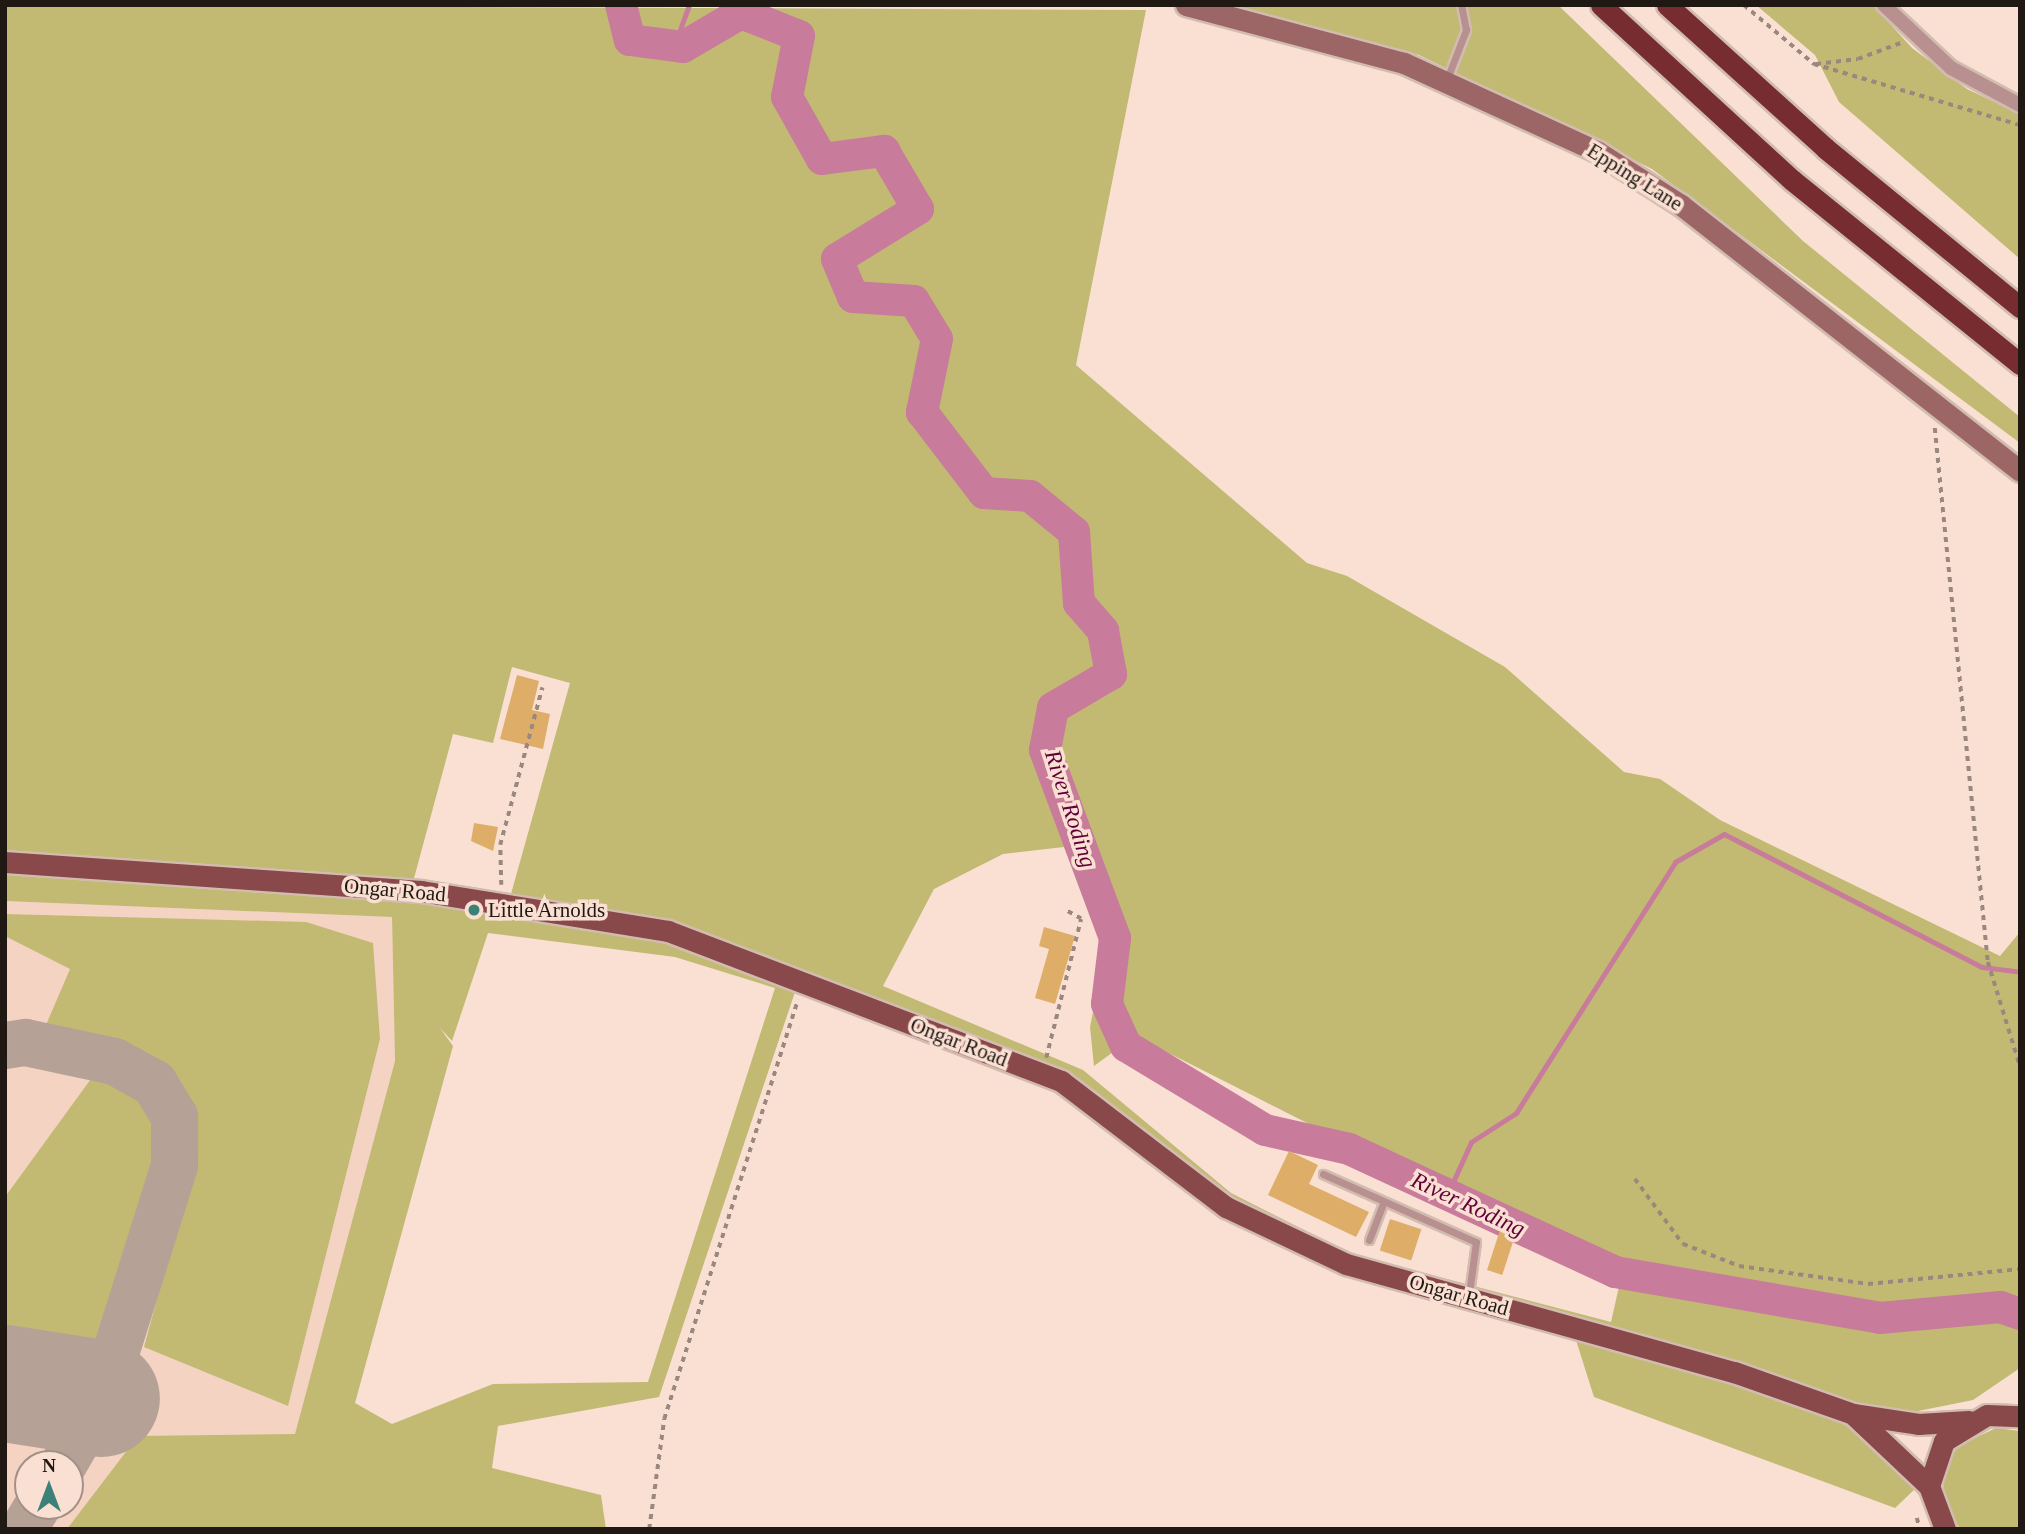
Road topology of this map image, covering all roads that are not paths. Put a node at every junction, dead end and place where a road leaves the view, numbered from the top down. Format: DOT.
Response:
graph roads {
  1 [pos="1186,5"];
  2 [pos="1461,5"];
  3 [pos="1601,5"];
  4 [pos="1668,5"];
  5 [pos="1884,5"];
  6 [pos="1447,79"];
  7 [pos="2020,105"];
  8 [pos="2020,307"];
  9 [pos="2020,364"];
  10 [pos="2020,471"];
  11 [pos="5,862"];
  12 [pos="1323,1174"];
  13 [pos="1383,1203"];
  14 [pos="1368,1240"];
  15 [pos="1468,1298"];
  16 [pos="2020,1399"];
  17 [pos="1853,1414"];
  18 [pos="2020,1416"];
  19 [pos="1978,1418"];
  20 [pos="1930,1486"];
  21 [pos="1932,1525"];
  1 -- 6 [label="street, Epping Lane"];
  2 -- 6 [label="lane"];
  3 -- 9 [label="highway"];
  4 -- 8 [label="highway"];
  5 -- 7 [label="street"];
  6 -- 10 [label="street, Epping Lane"];
  11 -- 15 [label="main road, Ongar Road"];
  12 -- 13 [label="lane"];
  13 -- 14 [label="lane"];
  13 -- 15 [label="lane"];
  15 -- 17 [label="main road, Ongar Road"];
  16 -- 19 [label="main road"];
  17 -- 19 [label="main road, Ongar Road"];
  17 -- 20 [label="main road, Ongar Road"];
  18 -- 19 [label="main road, Ongar Road"];
  19 -- 20 [label="main road"];
  20 -- 21 [label="main road"];
}
